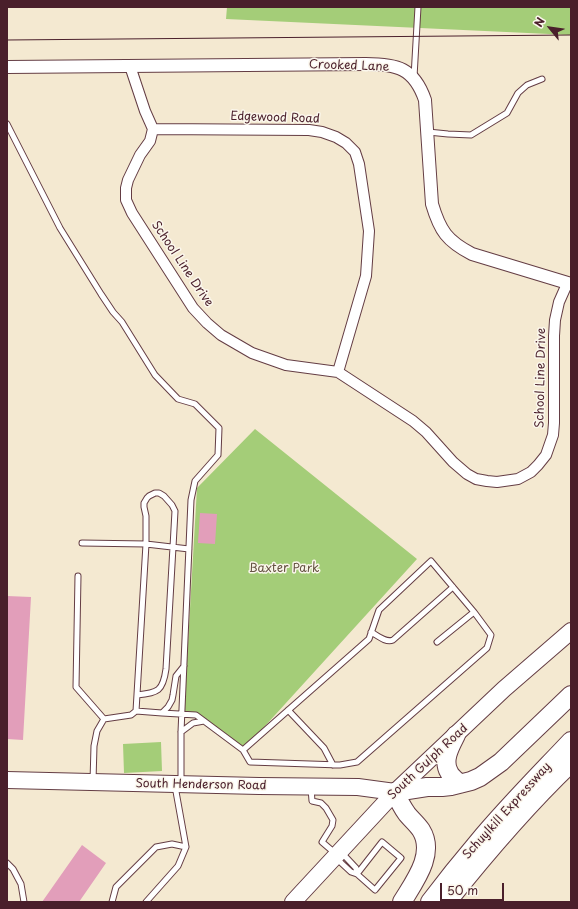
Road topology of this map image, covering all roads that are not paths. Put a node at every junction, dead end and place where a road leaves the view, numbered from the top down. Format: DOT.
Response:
graph roads {
  1 [pos="418,7"];
  2 [pos="130,66"];
  3 [pos="7,67"];
  4 [pos="414,78"];
  5 [pos="542,79"];
  6 [pos="7,124"];
  7 [pos="153,129"];
  8 [pos="427,132"];
  9 [pos="569,284"];
  10 [pos="338,372"];
  11 [pos="82,543"];
  12 [pos="146,544"];
  13 [pos="172,547"];
  14 [pos="189,549"];
  15 [pos="78,576"];
  16 [pos="453,587"];
  17 [pos="474,612"];
  18 [pos="571,630"];
  19 [pos="371,632"];
  20 [pos="437,642"];
  21 [pos="184,665"];
  22 [pos="137,695"];
  23 [pos="571,695"];
  24 [pos="288,710"];
  25 [pos="136,711"];
  26 [pos="162,713"];
  27 [pos="182,713"];
  28 [pos="104,719"];
  29 [pos="204,721"];
  30 [pos="181,732"];
  31 [pos="456,735"];
  32 [pos="571,741"];
  33 [pos="243,750"];
  34 [pos="571,763"];
  35 [pos="333,765"];
  36 [pos="7,780"];
  37 [pos="93,782"];
  38 [pos="178,784"];
  39 [pos="460,784"];
  40 [pos="311,787"];
  41 [pos="394,792"];
  42 [pos="186,847"];
  43 [pos="337,854"];
  44 [pos="7,863"];
  45 [pos="357,874"];
  46 [pos="24,902"];
  47 [pos="112,902"];
  48 [pos="146,902"];
  49 [pos="294,902"];
  50 [pos="402,902"];
  51 [pos="430,902"];
  52 [pos="447,902"];
  1 -- 4 [label="lane"];
  2 -- 3 [label="street, Crooked Lane"];
  2 -- 4 [label="street, Crooked Lane"];
  2 -- 7 [label="street"];
  4 -- 8 [label="street, Crooked Lane"];
  5 -- 8 [label="lane"];
  6 -- 14 [label="lane"];
  7 -- 10 [label="street, School Line Drive"];
  7 -- 10 [label="street, Edgewood Road"];
  8 -- 9 [label="street, Crooked Lane"];
  9 -- 10 [label="street, School Line Drive"];
  11 -- 12 [label="lane"];
  12 -- 13 [label="lane"];
  12 -- 13 [label="lane"];
  12 -- 22 [label="lane"];
  13 -- 14 [label="lane"];
  13 -- 22 [label="lane"];
  14 -- 21 [label="lane"];
  15 -- 28 [label="lane"];
  16 -- 17 [label="lane"];
  16 -- 19 [label="lane"];
  16 -- 19 [label="lane"];
  17 -- 20 [label="lane"];
  17 -- 35 [label="lane"];
  18 -- 31 [label="main road, South Gulph Road"];
  19 -- 24 [label="lane"];
  21 -- 26 [label="lane"];
  21 -- 27 [label="lane"];
  22 -- 25 [label="lane"];
  23 -- 39 [label="highway"];
  24 -- 33 [label="lane"];
  24 -- 35 [label="lane"];
  25 -- 26 [label="lane"];
  25 -- 28 [label="lane"];
  26 -- 27 [label="lane"];
  27 -- 29 [label="lane"];
  27 -- 30 [label="lane"];
  28 -- 37 [label="lane"];
  29 -- 30 [label="lane"];
  29 -- 33 [label="lane"];
  30 -- 38 [label="lane"];
  31 -- 39 [label="highway"];
  31 -- 41 [label="main road, South Gulph Road"];
  32 -- 51 [label="highway, Schuylkill Expressway"];
  33 -- 35 [label="lane"];
  34 -- 52 [label="highway, Schuylkill Expressway"];
  36 -- 37 [label="main road, South Henderson Road"];
  37 -- 38 [label="main road, South Henderson Road"];
  38 -- 40 [label="main road, South Henderson Road"];
  38 -- 42 [label="lane"];
  39 -- 41 [label="highway"];
  40 -- 41 [label="main road, South Henderson Road"];
  40 -- 43 [label="lane"];
  41 -- 43 [label="main road, South Gulph Road"];
  41 -- 50 [label="highway"];
  42 -- 47 [label="lane"];
  42 -- 48 [label="lane"];
  43 -- 45 [label="lane"];
  43 -- 45 [label="lane"];
  43 -- 49 [label="main road, South Gulph Road"];
  44 -- 46 [label="lane"];
  45 -- 45 [label="lane"];
}
